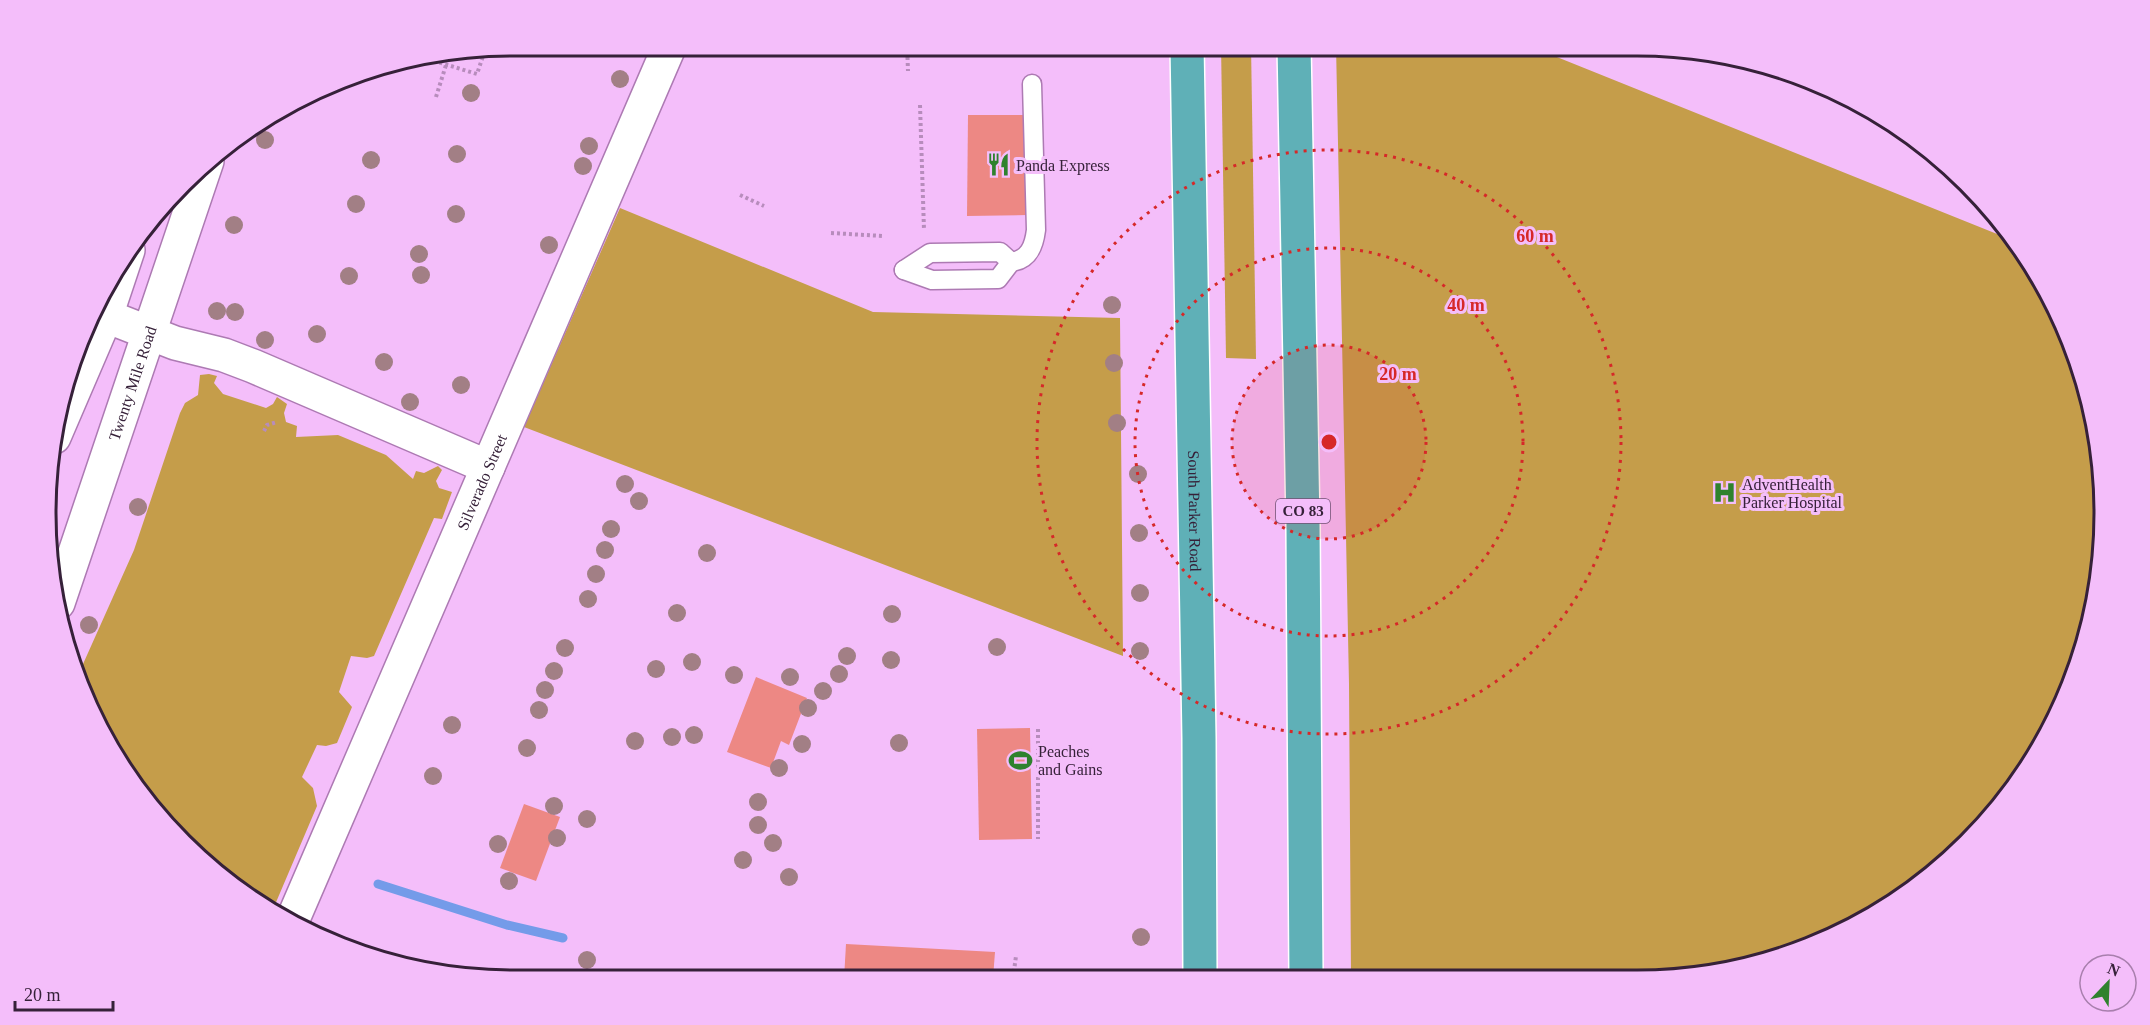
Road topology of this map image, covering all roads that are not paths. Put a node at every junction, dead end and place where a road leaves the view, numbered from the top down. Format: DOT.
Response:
graph roads {
  1 [pos="665,56"];
  2 [pos="1187,56"];
  3 [pos="1294,56"];
  4 [pos="1032,84"];
  5 [pos="201,178"];
  6 [pos="1011,262"];
  7 [pos="116,286"];
  8 [pos="106,316"];
  9 [pos="150,333"];
  10 [pos="69,402"];
  11 [pos="488,467"];
  12 [pos="62,591"];
  13 [pos="295,914"];
  14 [pos="1200,970"];
  15 [pos="1306,970"];
  1 -- 11 [label="street, Silverado Street"];
  2 -- 14 [label="highway, South Parker Road"];
  3 -- 15 [label="highway, CO 83"];
  4 -- 6 [label="lane"];
  5 -- 9 [label="street, Twenty Mile Road"];
  6 -- 6 [label="lane"];
  7 -- 8 [label="street"];
  8 -- 9 [label="street"];
  8 -- 10 [label="street"];
  9 -- 11 [label="street"];
  9 -- 12 [label="street, Twenty Mile Road"];
  11 -- 13 [label="street, Silverado Street"];
}
